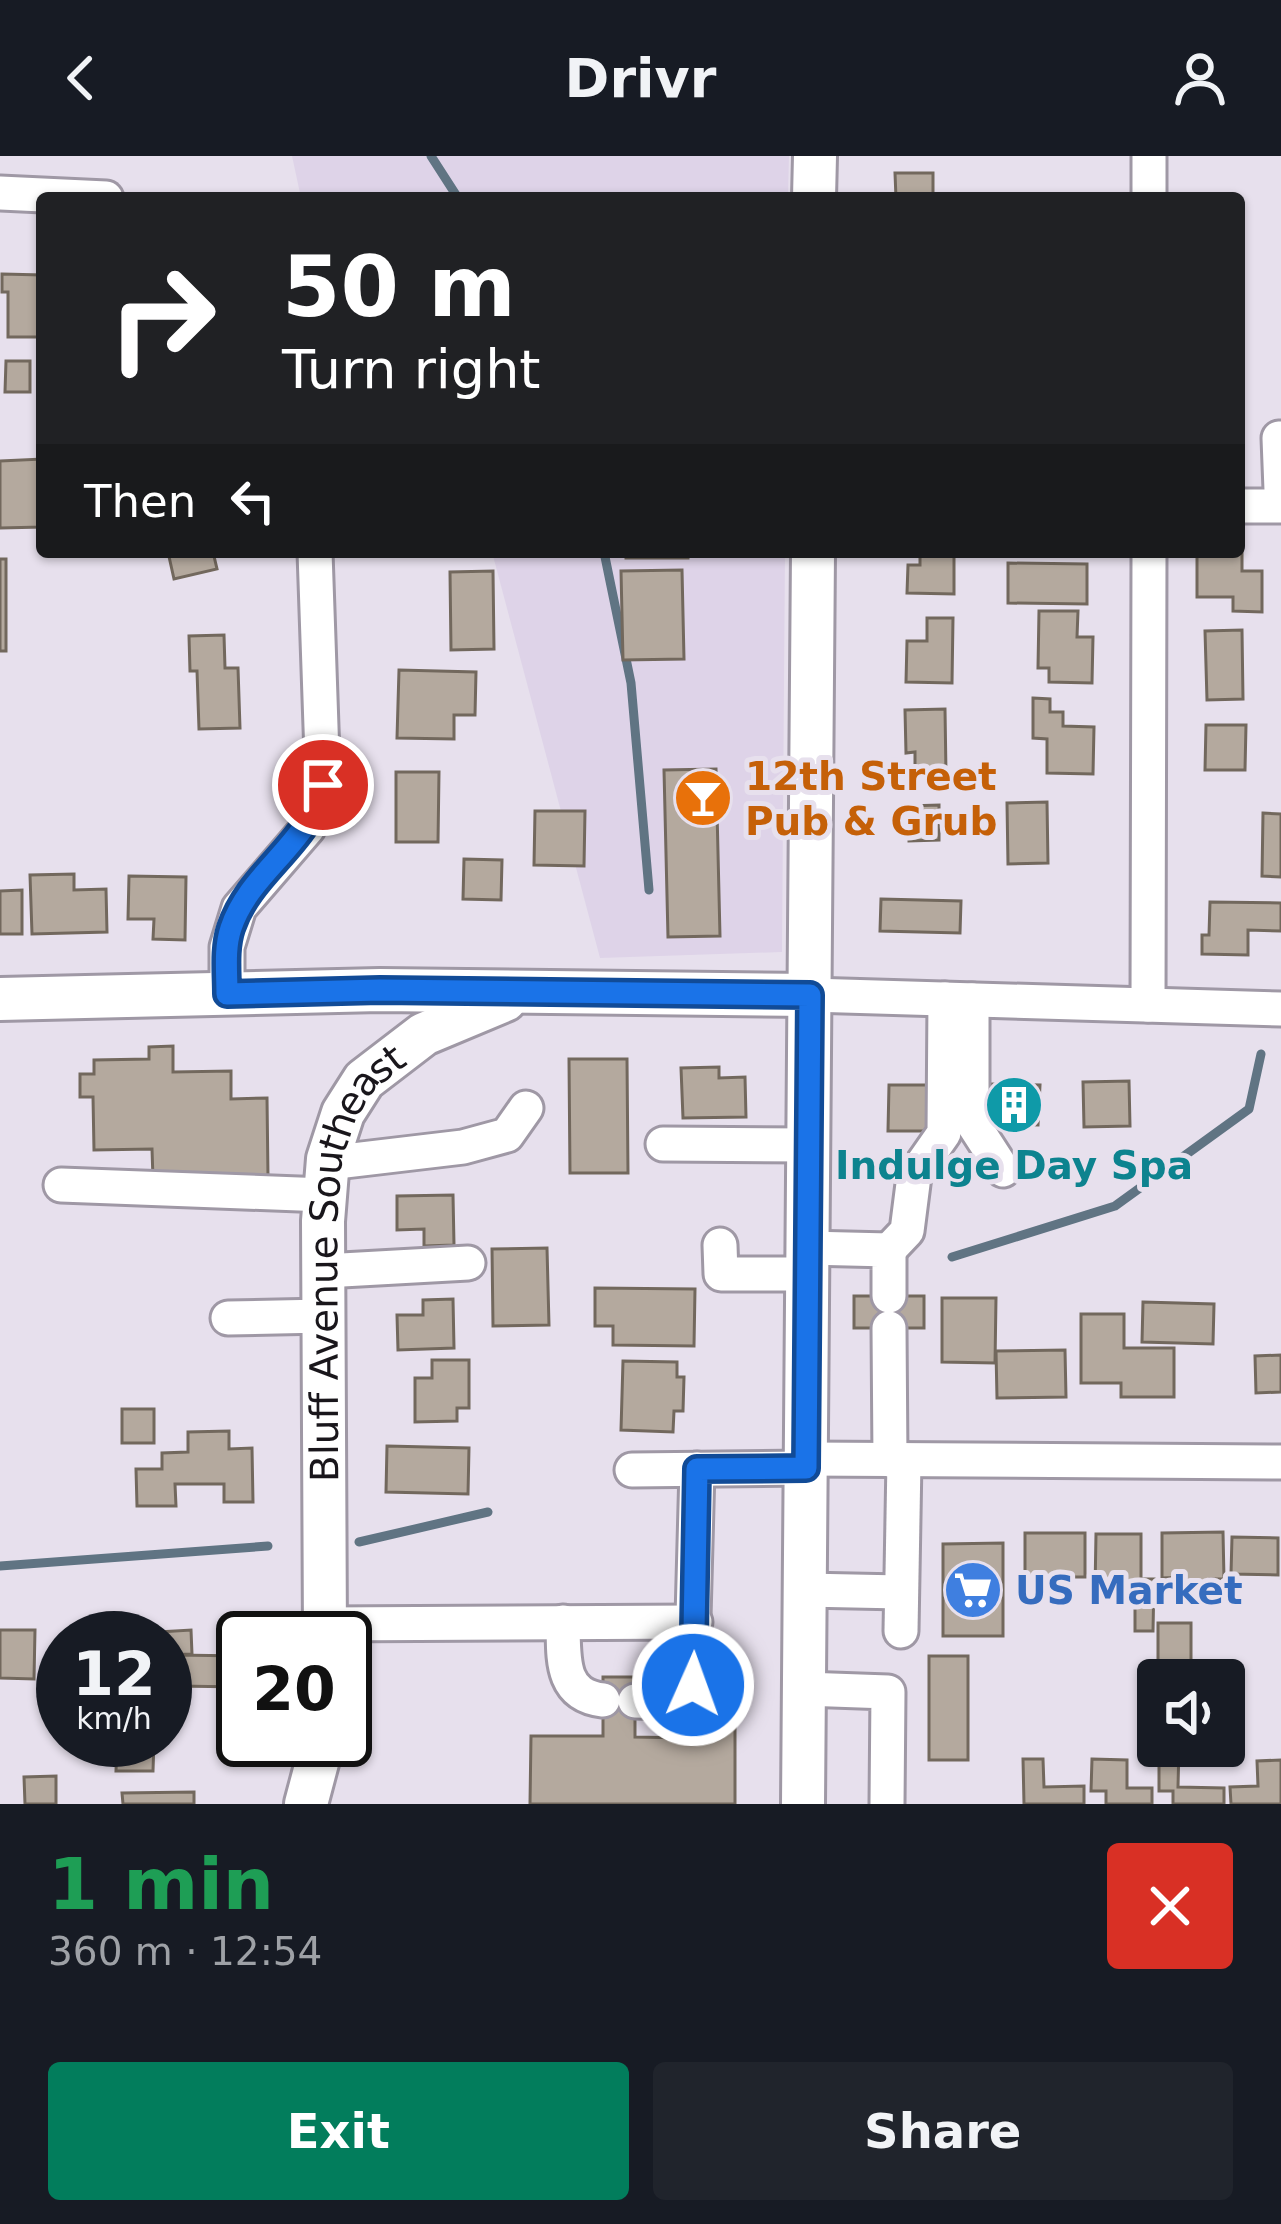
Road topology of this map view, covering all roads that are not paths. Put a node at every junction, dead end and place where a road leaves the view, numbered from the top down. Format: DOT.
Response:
graph roads {
  1 [pos="814,156"];
  2 [pos="1149,156"];
  3 [pos="814,192"];
  4 [pos="1149,192"];
  5 [pos="0,193"];
  6 [pos="36,195"];
  7 [pos="1279,438"];
  8 [pos="1281,490"];
  9 [pos="1245,506"];
  10 [pos="1281,506"];
  11 [pos="315,558"];
  12 [pos="813,558"];
  13 [pos="1149,558"];
  14 [pos="380,990"];
  15 [pos="539,992"];
  16 [pos="227,994"];
  17 [pos="810,995"];
  18 [pos="0,999"];
  19 [pos="958,1000"];
  20 [pos="1148,1005"];
  21 [pos="1281,1009"];
  22 [pos="364,1081"];
  23 [pos="526,1108"];
  24 [pos="663,1144"];
  25 [pos="809,1145"];
  26 [pos="1003,1171"];
  27 [pos="327,1179"];
  28 [pos="61,1186"];
  29 [pos="720,1245"];
  30 [pos="889,1250"];
  31 [pos="807,1261"];
  32 [pos="468,1263"];
  33 [pos="324,1271"];
  34 [pos="324,1316"];
  35 [pos="228,1318"];
  36 [pos="897,1460"];
  37 [pos="1281,1462"];
  38 [pos="806,1464"];
  39 [pos="697,1469"];
  40 [pos="632,1470"];
  41 [pos="805,1590"];
  42 [pos="902,1592"];
  43 [pos="325,1611"];
  44 [pos="563,1622"];
  45 [pos="695,1622"];
  46 [pos="372,1629"];
  47 [pos="901,1631"];
  48 [pos="804,1689"];
  49 [pos="316,1767"];
  50 [pos="306,1804"];
  51 [pos="803,1804"];
  52 [pos="887,1804"];
  1 -- 3 [label="main road"];
  2 -- 4 [label="street"];
  5 -- 6 [label="street"];
  7 -- 8 [label="street"];
  9 -- 10 [label="street"];
  11 -- 16 [label="street"];
  12 -- 17 [label="main road"];
  13 -- 20 [label="street"];
  14 -- 15 [label="main road"];
  14 -- 16 [label="main road"];
  14 -- 22 [label="main road"];
  15 -- 17 [label="main road"];
  15 -- 22 [label="main road, Bluff Avenue Southeast"];
  16 -- 18 [label="main road"];
  17 -- 19 [label="street"];
  17 -- 25 [label="main road"];
  19 -- 20 [label="street"];
  19 -- 26 [label="street"];
  19 -- 30 [label="street"];
  20 -- 21 [label="street"];
  22 -- 27 [label="main road, Bluff Avenue Southeast"];
  23 -- 27 [label="street"];
  24 -- 25 [label="street"];
  25 -- 31 [label="main road"];
  27 -- 28 [label="street"];
  27 -- 33 [label="main road, Bluff Avenue Southeast"];
  29 -- 31 [label="street"];
  30 -- 31 [label="street"];
  30 -- 36 [label="street"];
  31 -- 38 [label="main road"];
  32 -- 33 [label="street"];
  33 -- 34 [label="main road, Bluff Avenue Southeast"];
  34 -- 35 [label="street"];
  34 -- 43 [label="main road, Bluff Avenue Southeast"];
  36 -- 37 [label="street"];
  36 -- 38 [label="street"];
  36 -- 42 [label="street"];
  38 -- 39 [label="street"];
  38 -- 41 [label="main road"];
  39 -- 40 [label="street"];
  39 -- 45 [label="street"];
  41 -- 42 [label="street"];
  41 -- 48 [label="main road"];
  42 -- 47 [label="street"];
  44 -- 45 [label="street"];
  44 -- 45 [label="street"];
  44 -- 46 [label="street"];
  48 -- 51 [label="main road"];
  48 -- 52 [label="street"];
  49 -- 50 [label="main road"];
}
